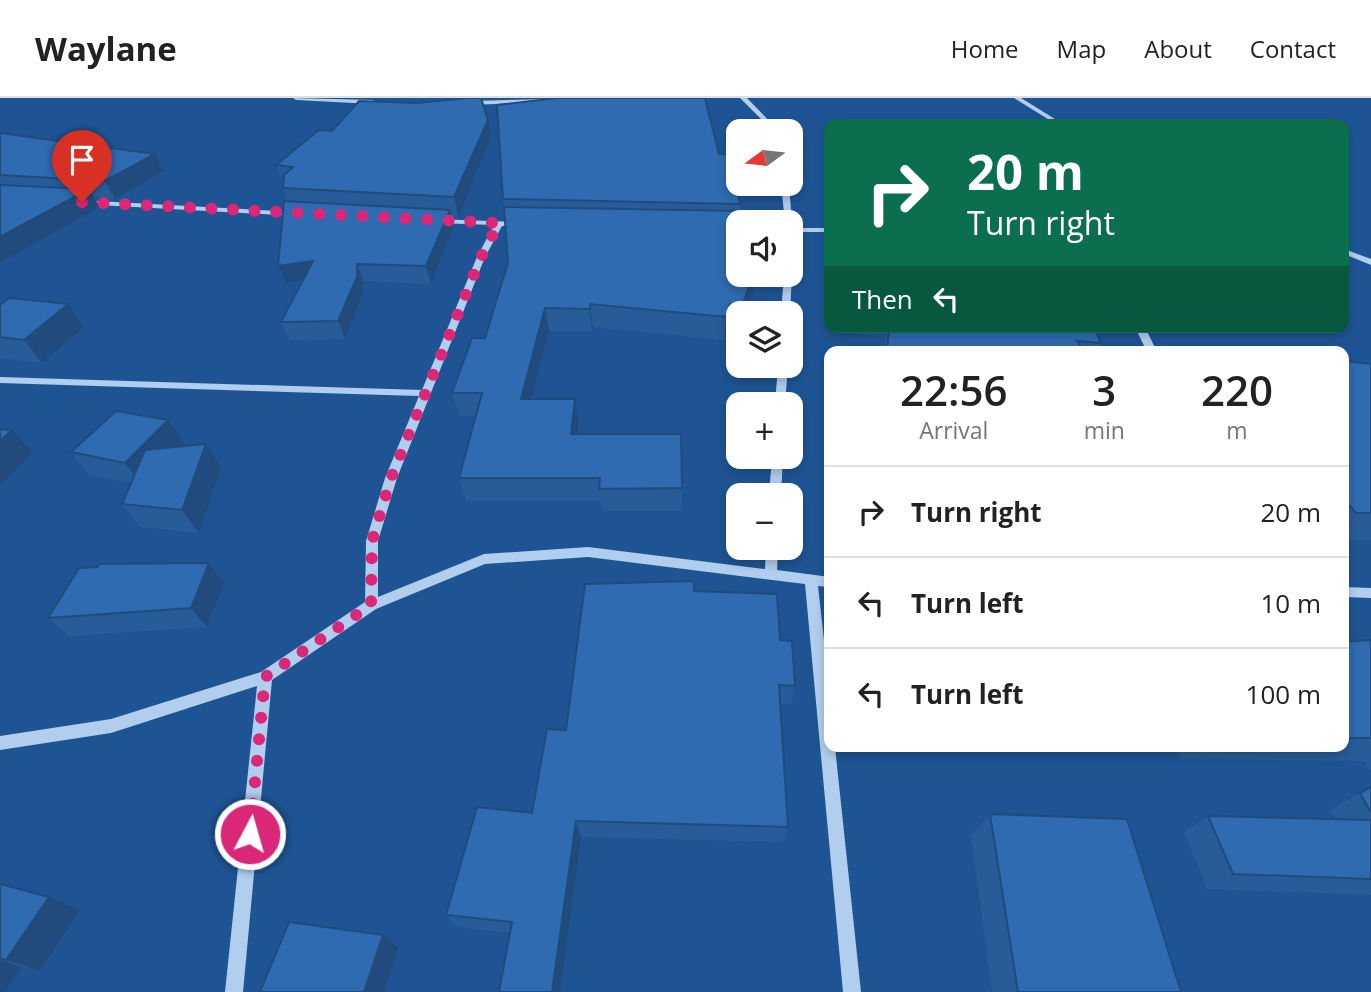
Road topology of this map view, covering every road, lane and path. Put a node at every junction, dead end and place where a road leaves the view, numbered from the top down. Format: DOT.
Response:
graph roads {
  1 [pos="296,98"];
  2 [pos="743,98"];
  3 [pos="1017,98"];
  4 [pos="553,101"];
  5 [pos="378,103"];
  6 [pos="459,103"];
  7 [pos="764,119"];
  8 [pos="1052,119"];
  9 [pos="69,201"];
  10 [pos="303,214"];
  11 [pos="429,220"];
  12 [pos="499,223"];
  13 [pos="526,224"];
  14 [pos="803,230"];
  15 [pos="824,230"];
  16 [pos="1349,253"];
  17 [pos="1371,262"];
  18 [pos="0,380"];
  19 [pos="425,393"];
  20 [pos="772,560"];
  21 [pos="771,575"];
  22 [pos="811,580"];
  23 [pos="824,581"];
  24 [pos="1349,592"];
  25 [pos="1371,593"];
  26 [pos="371,605"];
  27 [pos="265,677"];
  28 [pos="824,711"];
  29 [pos="0,743"];
  30 [pos="828,752"];
  31 [pos="234,992"];
  32 [pos="852,992"];
  1 -- 5 [label="street"];
  2 -- 7 [label="street"];
  3 -- 8 [label="street"];
  4 -- 6 [label="street"];
  9 -- 10 [label="street"];
  11 -- 12 [label="street"];
  12 -- 13 [label="street"];
  12 -- 19 [label="street"];
  14 -- 15 [label="street"];
  16 -- 17 [label="street"];
  18 -- 19 [label="street"];
  19 -- 26 [label="street"];
  20 -- 21 [label="street"];
  21 -- 22 [label="street"];
  21 -- 26 [label="street"];
  22 -- 23 [label="street"];
  22 -- 28 [label="street"];
  24 -- 25 [label="street"];
  26 -- 27 [label="street"];
  27 -- 29 [label="street"];
  27 -- 31 [label="street"];
  30 -- 32 [label="street"];
}
